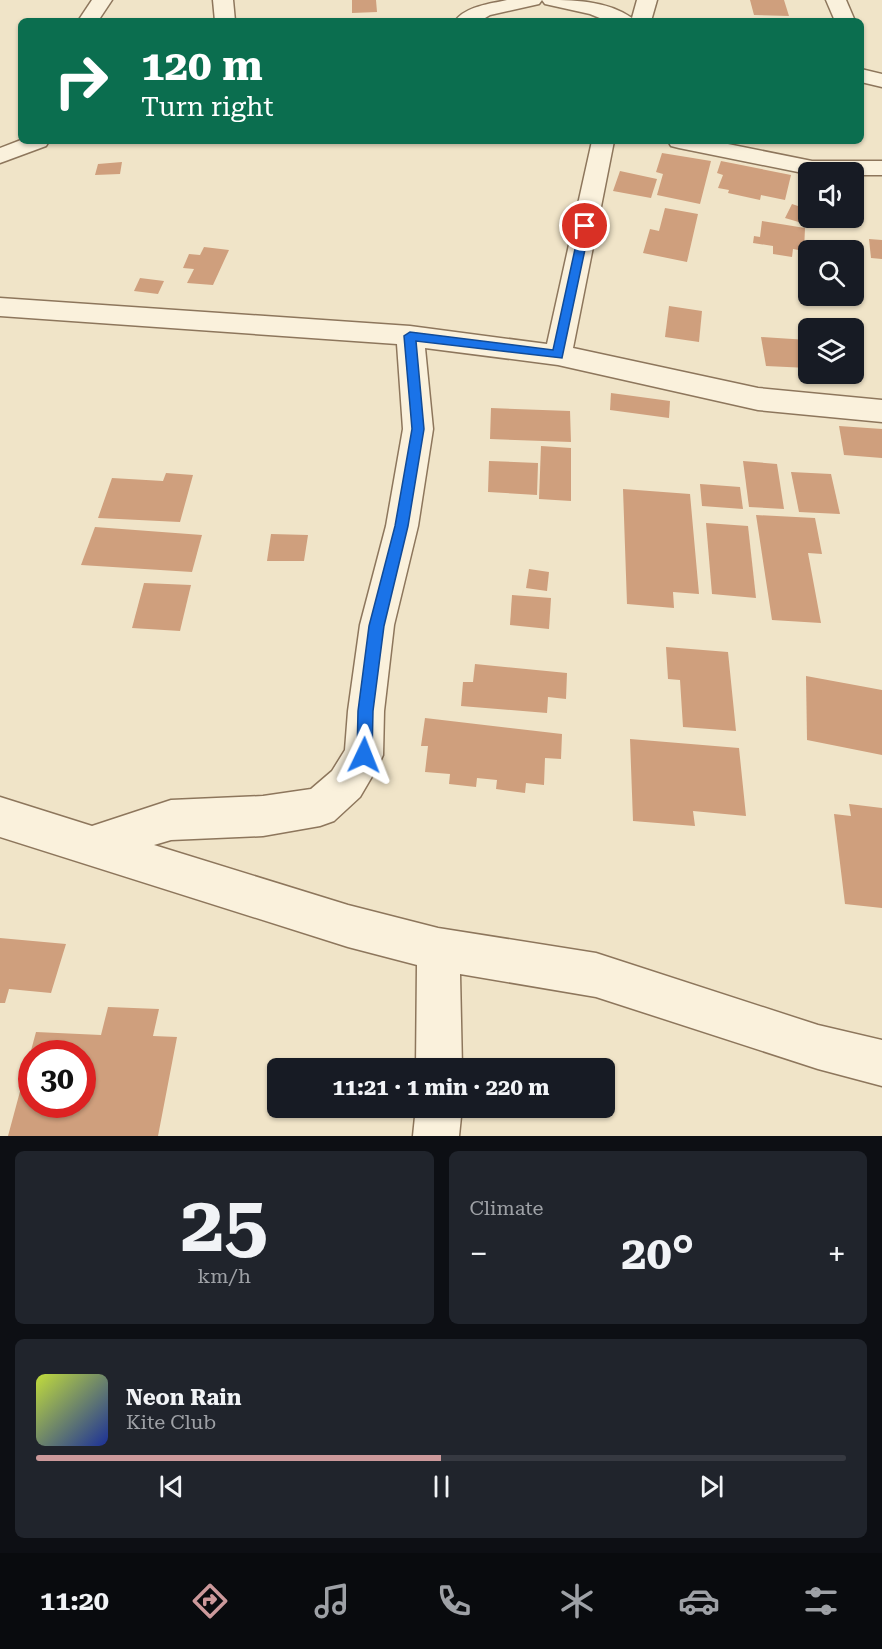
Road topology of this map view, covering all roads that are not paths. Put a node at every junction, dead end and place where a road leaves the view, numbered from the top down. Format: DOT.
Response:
graph roads {
  1 [pos="102,0"];
  2 [pos="224,0"];
  3 [pos="532,0"];
  4 [pos="552,0"];
  5 [pos="647,0"];
  6 [pos="836,0"];
  7 [pos="90,18"];
  8 [pos="225,18"];
  9 [pos="471,18"];
  10 [pos="617,18"];
  11 [pos="642,18"];
  12 [pos="843,18"];
  13 [pos="864,76"];
  14 [pos="882,81"];
  15 [pos="18,130"];
  16 [pos="30,144"];
  17 [pos="602,144"];
  18 [pos="694,144"];
  19 [pos="0,151"];
  20 [pos="0,156"];
  21 [pos="882,168"];
  22 [pos="0,307"];
  23 [pos="410,336"];
  24 [pos="558,355"];
  25 [pos="882,411"];
  26 [pos="0,817"];
  27 [pos="91,846"];
  28 [pos="438,949"];
  29 [pos="439,1058"];
  30 [pos="882,1062"];
  31 [pos="438,1118"];
  32 [pos="436,1136"];
  1 -- 7 [label="street"];
  2 -- 8 [label="street"];
  3 -- 9 [label="street"];
  4 -- 10 [label="street"];
  5 -- 11 [label="street"];
  6 -- 12 [label="street"];
  13 -- 14 [label="street"];
  15 -- 19 [label="street"];
  16 -- 20 [label="street"];
  17 -- 24 [label="street"];
  18 -- 21 [label="street"];
  22 -- 23 [label="street"];
  23 -- 24 [label="street"];
  23 -- 27 [label="street"];
  24 -- 25 [label="street"];
  26 -- 27 [label="street"];
  27 -- 28 [label="street"];
  28 -- 29 [label="street"];
  28 -- 30 [label="street"];
  31 -- 32 [label="street"];
}
